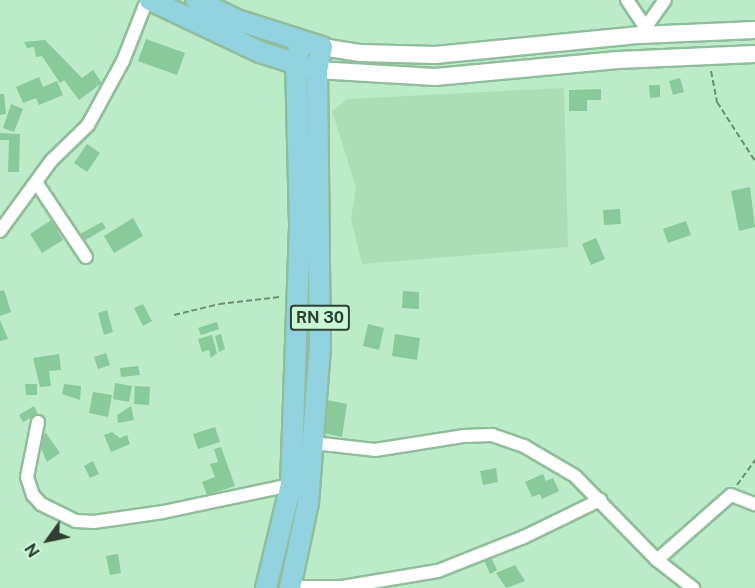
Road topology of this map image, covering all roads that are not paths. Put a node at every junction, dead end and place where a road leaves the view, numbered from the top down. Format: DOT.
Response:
graph roads {
  1 [pos="149,0"];
  2 [pos="196,0"];
  3 [pos="627,0"];
  4 [pos="665,0"];
  5 [pos="755,30"];
  6 [pos="643,31"];
  7 [pos="300,42"];
  8 [pos="322,47"];
  9 [pos="755,54"];
  10 [pos="296,65"];
  11 [pos="317,70"];
  12 [pos="36,182"];
  13 [pos="0,231"];
  14 [pos="86,257"];
  15 [pos="38,422"];
  16 [pos="313,443"];
  17 [pos="291,485"];
  18 [pos="600,500"];
  19 [pos="755,504"];
  20 [pos="657,560"];
  21 [pos="266,588"];
  22 [pos="290,588"];
  23 [pos="693,588"];
  1 -- 10 [label="main road"];
  1 -- 12 [label="street"];
  2 -- 7 [label="main road"];
  3 -- 6 [label="street"];
  4 -- 6 [label="street"];
  5 -- 6 [label="street"];
  6 -- 8 [label="street"];
  7 -- 8 [label="main road"];
  7 -- 10 [label="main road, RN 30"];
  8 -- 11 [label="main road, RN 30"];
  9 -- 11 [label="street"];
  10 -- 11 [label="main road"];
  10 -- 17 [label="main road, RN 30"];
  11 -- 16 [label="main road, RN 30"];
  12 -- 13 [label="street"];
  12 -- 14 [label="street"];
  15 -- 17 [label="street"];
  16 -- 18 [label="street"];
  16 -- 22 [label="main road, RN 30"];
  17 -- 21 [label="main road, RN 30"];
  18 -- 20 [label="street"];
  18 -- 22 [label="street"];
  19 -- 20 [label="street"];
  20 -- 23 [label="street"];
}
